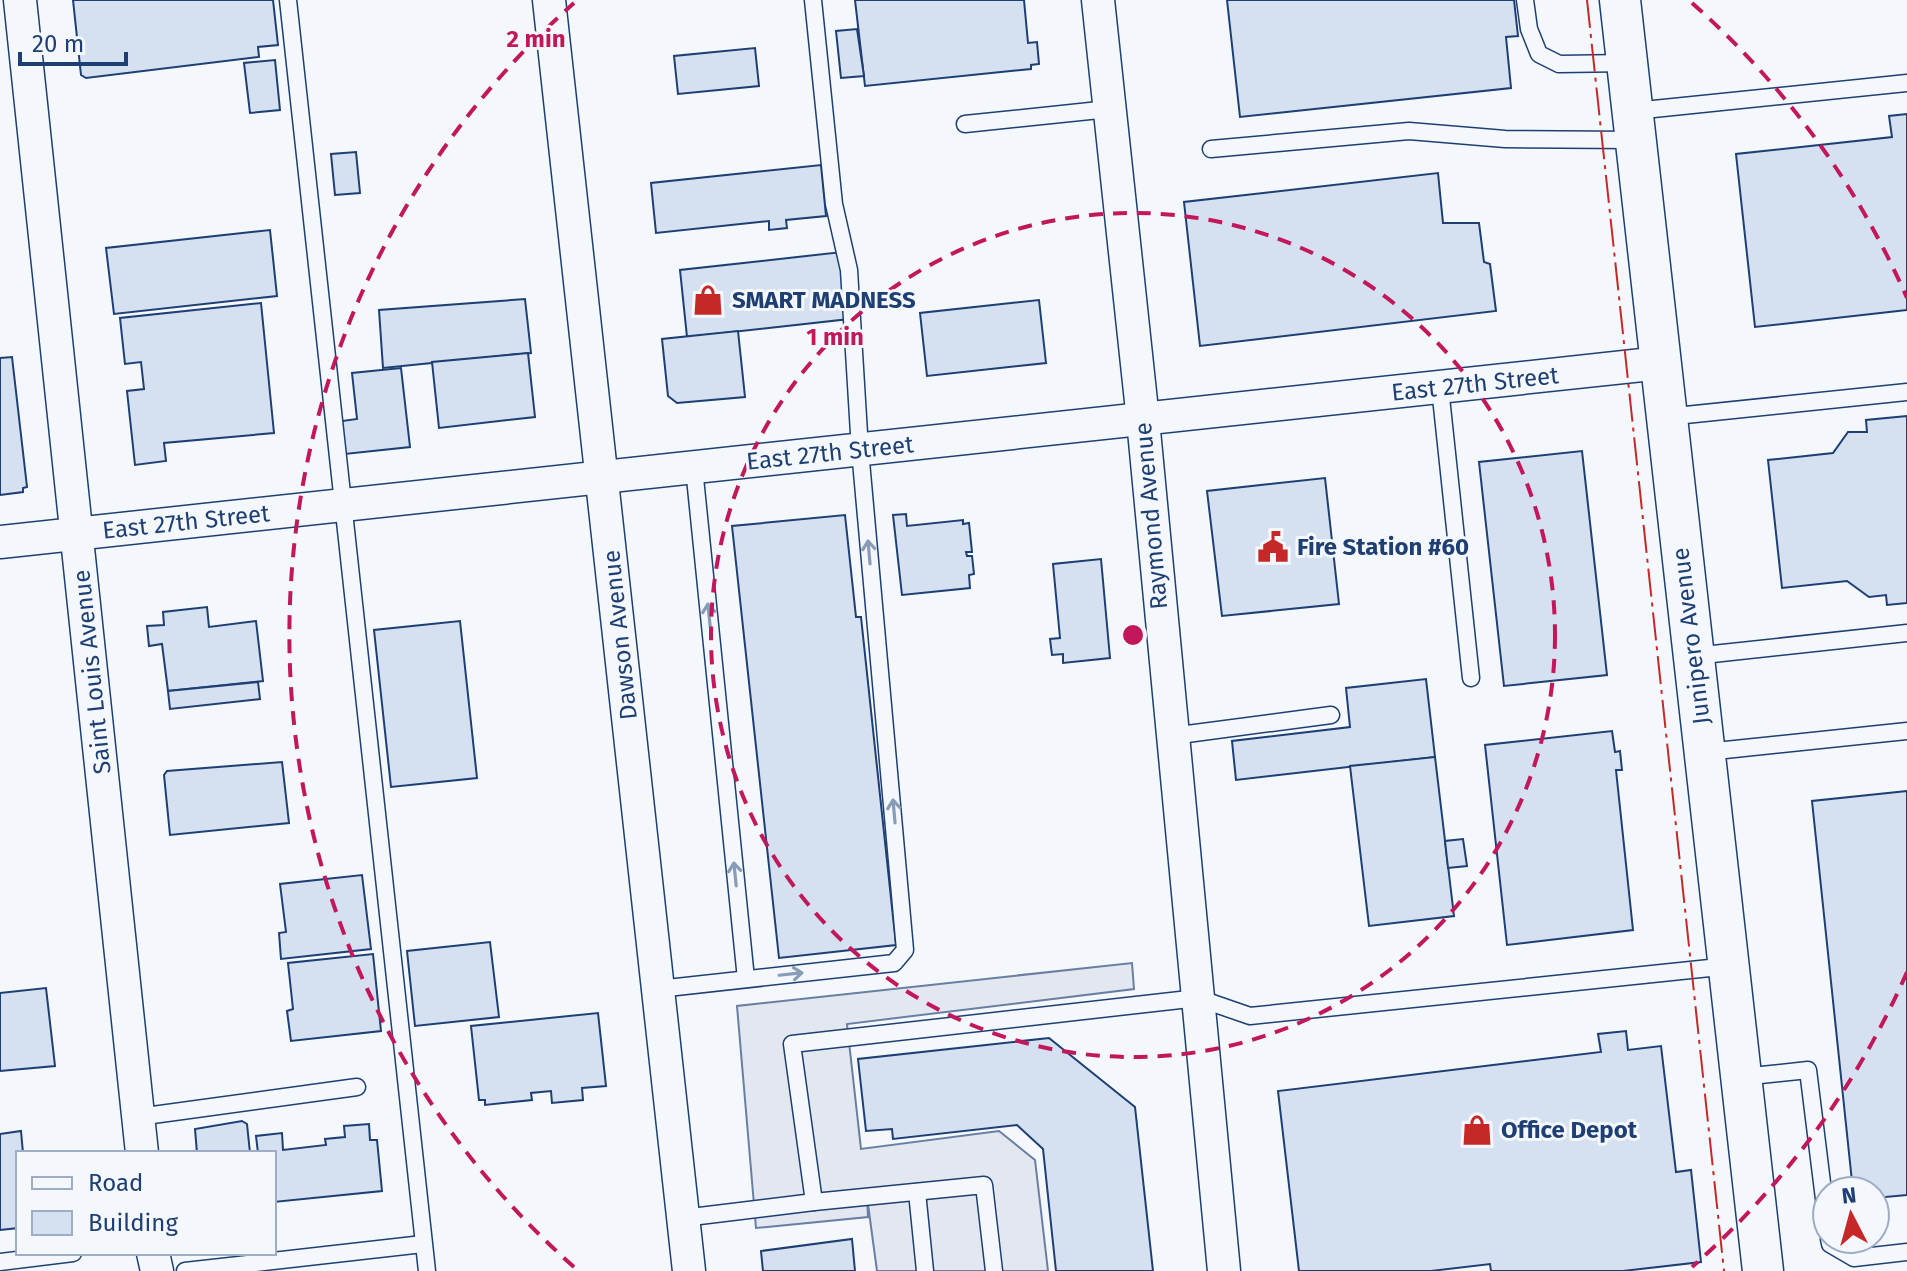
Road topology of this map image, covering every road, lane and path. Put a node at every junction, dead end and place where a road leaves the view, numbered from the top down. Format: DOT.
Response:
graph roads {
  1 [pos="20,0"];
  2 [pos="288,0"];
  3 [pos="549,0"];
  4 [pos="813,0"];
  5 [pos="1098,0"];
  6 [pos="1525,0"];
  7 [pos="1620,0"];
  8 [pos="1627,63"];
  9 [pos="1907,83"];
  10 [pos="1109,109"];
  11 [pos="965,124"];
  12 [pos="1635,126"];
  13 [pos="1211,149"];
  14 [pos="1661,363"];
  15 [pos="1440,388"];
  16 [pos="1907,392"];
  17 [pos="1664,418"];
  18 [pos="1143,420"];
  19 [pos="860,450"];
  20 [pos="694,468"];
  21 [pos="603,477"];
  22 [pos="345,505"];
  23 [pos="78,534"];
  24 [pos="0,542"];
  25 [pos="1907,633"];
  26 [pos="1693,656"];
  27 [pos="1471,678"];
  28 [pos="1331,715"];
  29 [pos="1907,731"];
  30 [pos="1172,736"];
  31 [pos="1704,752"];
  32 [pos="1729,966"];
  33 [pos="746,979"];
  34 [pos="658,989"];
  35 [pos="1198,998"];
  36 [pos="1742,1077"];
  37 [pos="357,1087"];
  38 [pos="138,1117"];
  39 [pos="142,1151"];
  40 [pos="1821,1175"];
  41 [pos="917,1192"];
  42 [pos="814,1202"];
  43 [pos="683,1218"];
  44 [pos="423,1244"];
  45 [pos="57,1255"];
  46 [pos="1849,1255"];
  47 [pos="1880,1255"];
  48 [pos="0,1262"];
  49 [pos="270,1267"];
  50 [pos="185,1271"];
  51 [pos="427,1271"];
  52 [pos="689,1271"];
  53 [pos="925,1271"];
  54 [pos="994,1271"];
  55 [pos="1224,1271"];
  56 [pos="1763,1271"];
  1 -- 23 [label="street, Saint Louis Avenue"];
  2 -- 22 [label="lane"];
  3 -- 21 [label="street, Dawson Avenue"];
  4 -- 19 [label="lane"];
  5 -- 10 [label="street, Raymond Avenue"];
  6 -- 8 [label="lane"];
  7 -- 8 [label="street, Junipero Avenue"];
  8 -- 12 [label="street, Junipero Avenue"];
  9 -- 12 [label="lane"];
  10 -- 11 [label="lane"];
  10 -- 18 [label="street, Raymond Avenue"];
  12 -- 13 [label="lane"];
  12 -- 14 [label="street, Junipero Avenue"];
  14 -- 15 [label="street, East 27th Street"];
  14 -- 17 [label="street, Junipero Avenue"];
  15 -- 18 [label="street, East 27th Street"];
  15 -- 27 [label="lane"];
  16 -- 17 [label="lane"];
  17 -- 26 [label="street, Junipero Avenue"];
  18 -- 19 [label="street, East 27th Street"];
  18 -- 30 [label="street, Raymond Avenue"];
  19 -- 20 [label="street, East 27th Street"];
  33 -- 19 [label="lane, one-way"];
  20 -- 21 [label="street, East 27th Street"];
  33 -- 20 [label="lane, one-way"];
  21 -- 22 [label="street, East 27th Street"];
  21 -- 34 [label="street, Dawson Avenue"];
  22 -- 23 [label="street, East 27th Street"];
  22 -- 44 [label="lane"];
  23 -- 24 [label="street, East 27th Street"];
  23 -- 38 [label="street, Saint Louis Avenue"];
  25 -- 26 [label="lane"];
  26 -- 31 [label="street, Junipero Avenue"];
  28 -- 30 [label="lane"];
  29 -- 31 [label="lane"];
  30 -- 35 [label="street, Raymond Avenue"];
  31 -- 32 [label="street, Junipero Avenue"];
  32 -- 35 [label="lane"];
  32 -- 36 [label="street, Junipero Avenue"];
  33 -- 34 [label="lane"];
  34 -- 43 [label="street, Dawson Avenue"];
  35 -- 42 [label="lane"];
  35 -- 55 [label="street, Raymond Avenue"];
  36 -- 40 [label="lane"];
  36 -- 56 [label="street, Junipero Avenue"];
  37 -- 38 [label="lane"];
  38 -- 39 [label="street, Saint Louis Avenue"];
  41 -- 42 [label="lane"];
  41 -- 53 [label="lane"];
  41 -- 54 [label="lane"];
  42 -- 43 [label="lane"];
  43 -- 52 [label="street, Dawson Avenue"];
  44 -- 49 [label="lane"];
  44 -- 51 [label="lane"];
  45 -- 48 [label="lane"];
  46 -- 47 [label="lane"];
  49 -- 50 [label="lane"];
}
